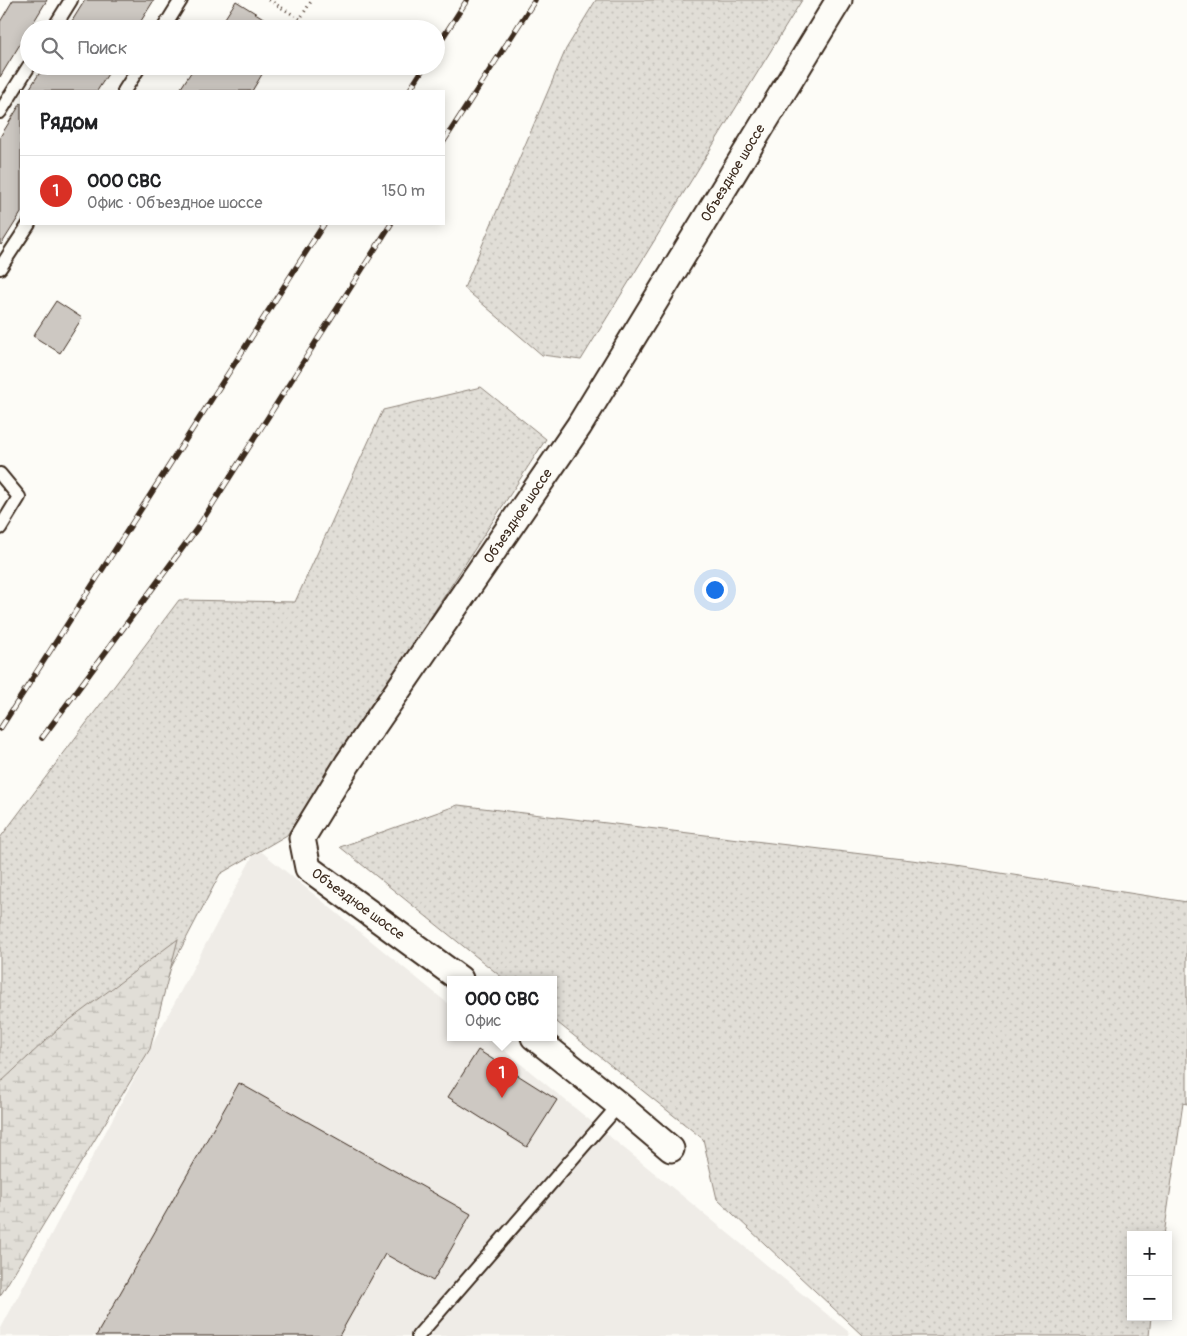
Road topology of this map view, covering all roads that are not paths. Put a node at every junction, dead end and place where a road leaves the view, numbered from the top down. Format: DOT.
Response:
graph roads {
  1 [pos="71,0"];
  2 [pos="181,0"];
  3 [pos="839,0"];
  4 [pos="59,20"];
  5 [pos="169,20"];
  6 [pos="23,75"];
  7 [pos="134,75"];
  8 [pos="125,90"];
  9 [pos="0,112"];
  10 [pos="28,225"];
  11 [pos="2,260"];
  12 [pos="0,474"];
  13 [pos="0,528"];
  14 [pos="456,976"];
  15 [pos="539,1041"];
  16 [pos="620,1105"];
  17 [pos="670,1149"];
  18 [pos="418,1336"];
  1 -- 4 [label="lane"];
  2 -- 5 [label="lane"];
  3 -- 14 [label="street, Объездное шоссе"];
  6 -- 9 [label="lane"];
  7 -- 8 [label="lane"];
  10 -- 11 [label="lane"];
  12 -- 13 [label="lane"];
  15 -- 16 [label="street"];
  16 -- 17 [label="street"];
  16 -- 18 [label="lane"];
}
